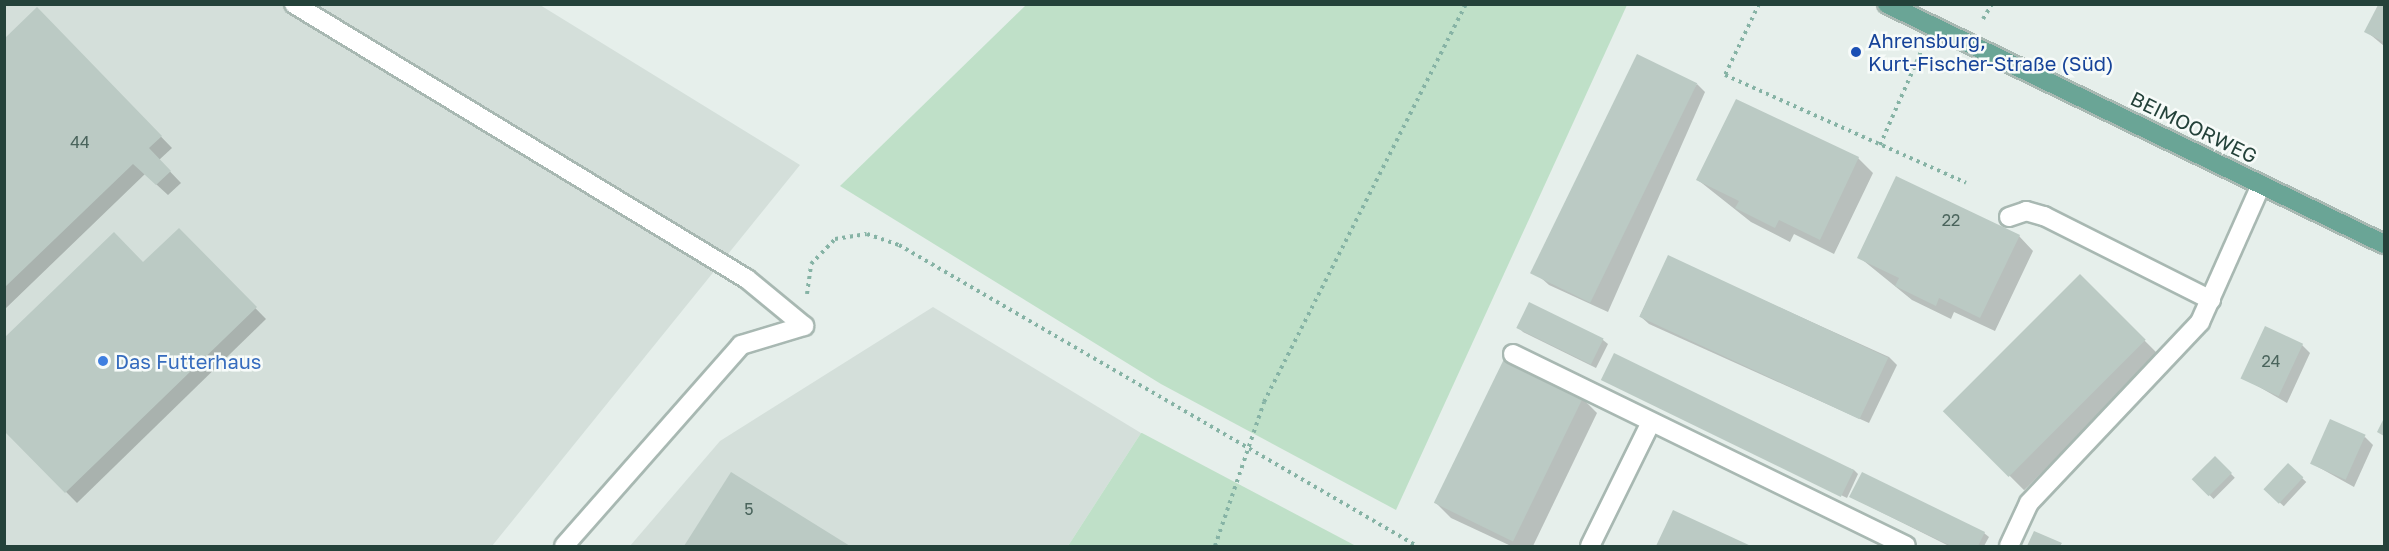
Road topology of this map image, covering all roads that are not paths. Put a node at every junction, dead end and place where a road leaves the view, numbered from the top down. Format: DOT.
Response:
graph roads {
  1 [pos="294,4"];
  2 [pos="1887,4"];
  3 [pos="2261,185"];
  4 [pos="2009,218"];
  5 [pos="2385,244"];
  6 [pos="2211,300"];
  7 [pos="1513,354"];
  8 [pos="1651,422"];
  9 [pos="564,546"];
  10 [pos="1590,546"];
  11 [pos="1906,546"];
  12 [pos="2009,546"];
  1 -- 9 [label="street"];
  2 -- 3 [label="main road, BEIMOORWEG"];
  3 -- 5 [label="main road, BEIMOORWEG"];
  3 -- 6 [label="street"];
  4 -- 6 [label="street"];
  6 -- 12 [label="street"];
  7 -- 8 [label="street"];
  8 -- 10 [label="street"];
  8 -- 11 [label="street"];
}
